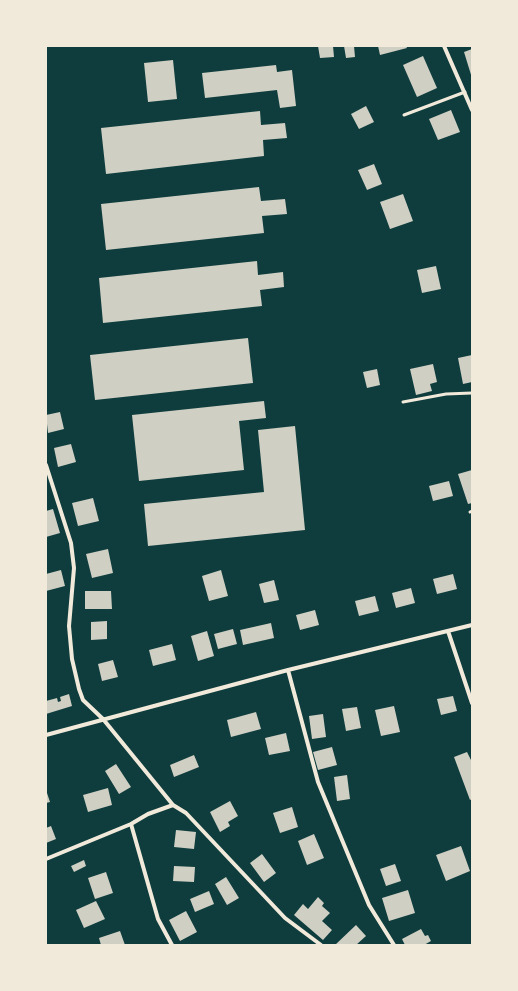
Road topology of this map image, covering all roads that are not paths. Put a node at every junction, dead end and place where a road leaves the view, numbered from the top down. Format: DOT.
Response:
graph roads {
  1 [pos="444,46"];
  2 [pos="465,92"];
  3 [pos="472,110"];
  4 [pos="404,115"];
  5 [pos="472,393"];
  6 [pos="402,402"];
  7 [pos="46,465"];
  8 [pos="472,625"];
  9 [pos="448,631"];
  10 [pos="288,670"];
  11 [pos="472,703"];
  12 [pos="103,719"];
  13 [pos="46,735"];
  14 [pos="173,805"];
  15 [pos="131,824"];
  16 [pos="46,859"];
  17 [pos="172,945"];
  18 [pos="321,945"];
  19 [pos="394,945"];
  1 -- 2 [label="street"];
  2 -- 3 [label="street"];
  2 -- 4 [label="lane"];
  5 -- 6 [label="lane"];
  7 -- 12 [label="street"];
  8 -- 9 [label="street"];
  9 -- 10 [label="street"];
  9 -- 11 [label="street"];
  10 -- 12 [label="street"];
  10 -- 19 [label="street"];
  12 -- 13 [label="street"];
  12 -- 14 [label="street"];
  14 -- 15 [label="street"];
  14 -- 18 [label="street"];
  15 -- 16 [label="street"];
  15 -- 17 [label="street"];
}
